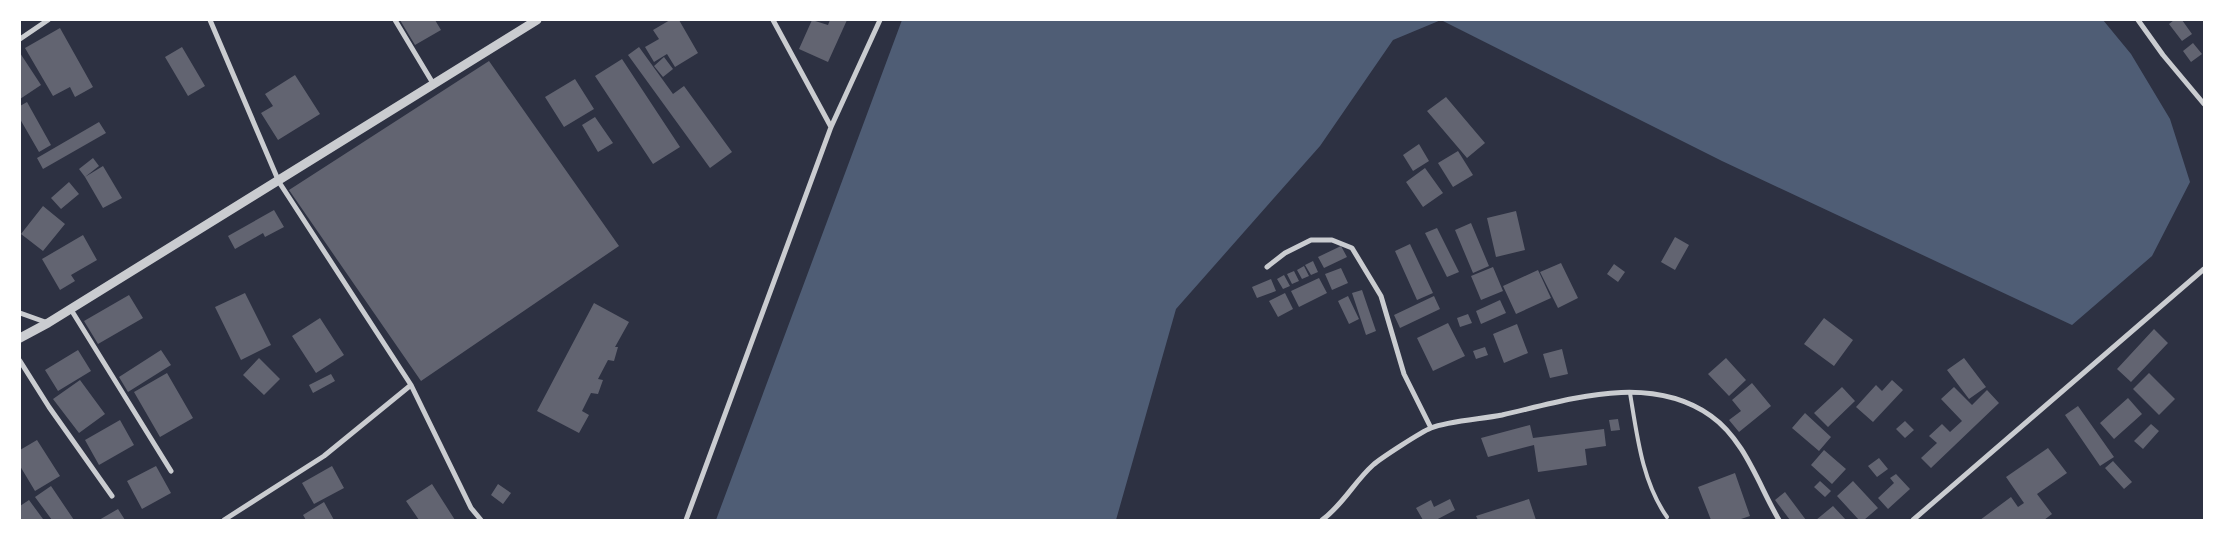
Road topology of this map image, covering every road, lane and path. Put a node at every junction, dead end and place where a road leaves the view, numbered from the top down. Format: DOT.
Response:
graph roads {
  1 [pos="48,20"];
  2 [pos="210,20"];
  3 [pos="395,20"];
  4 [pos="537,20"];
  5 [pos="773,20"];
  6 [pos="880,20"];
  7 [pos="2138,20"];
  8 [pos="20,39"];
  9 [pos="434,85"];
  10 [pos="2204,104"];
  11 [pos="831,127"];
  12 [pos="279,182"];
  13 [pos="1267,267"];
  14 [pos="2204,269"];
  15 [pos="70,308"];
  16 [pos="20,313"];
  17 [pos="48,323"];
  18 [pos="20,338"];
  19 [pos="20,361"];
  20 [pos="412,385"];
  21 [pos="1630,393"];
  22 [pos="1431,428"];
  23 [pos="171,471"];
  24 [pos="112,496"];
  25 [pos="1667,517"];
  26 [pos="224,520"];
  27 [pos="481,520"];
  28 [pos="686,520"];
  29 [pos="1322,520"];
  30 [pos="1779,520"];
  31 [pos="1913,520"];
  1 -- 8 [label="street"];
  2 -- 12 [label="street"];
  3 -- 9 [label="street"];
  4 -- 9 [label="street"];
  5 -- 11 [label="street"];
  6 -- 11 [label="street"];
  7 -- 10 [label="street"];
  9 -- 12 [label="street"];
  11 -- 28 [label="street"];
  12 -- 15 [label="street"];
  12 -- 20 [label="street"];
  13 -- 22 [label="street"];
  14 -- 31 [label="street"];
  15 -- 17 [label="street"];
  15 -- 23 [label="street"];
  16 -- 17 [label="street"];
  17 -- 18 [label="street"];
  19 -- 24 [label="street"];
  20 -- 26 [label="street"];
  20 -- 27 [label="street"];
  21 -- 22 [label="street"];
  21 -- 25 [label="lane"];
  21 -- 30 [label="street"];
  22 -- 29 [label="street"];
}
